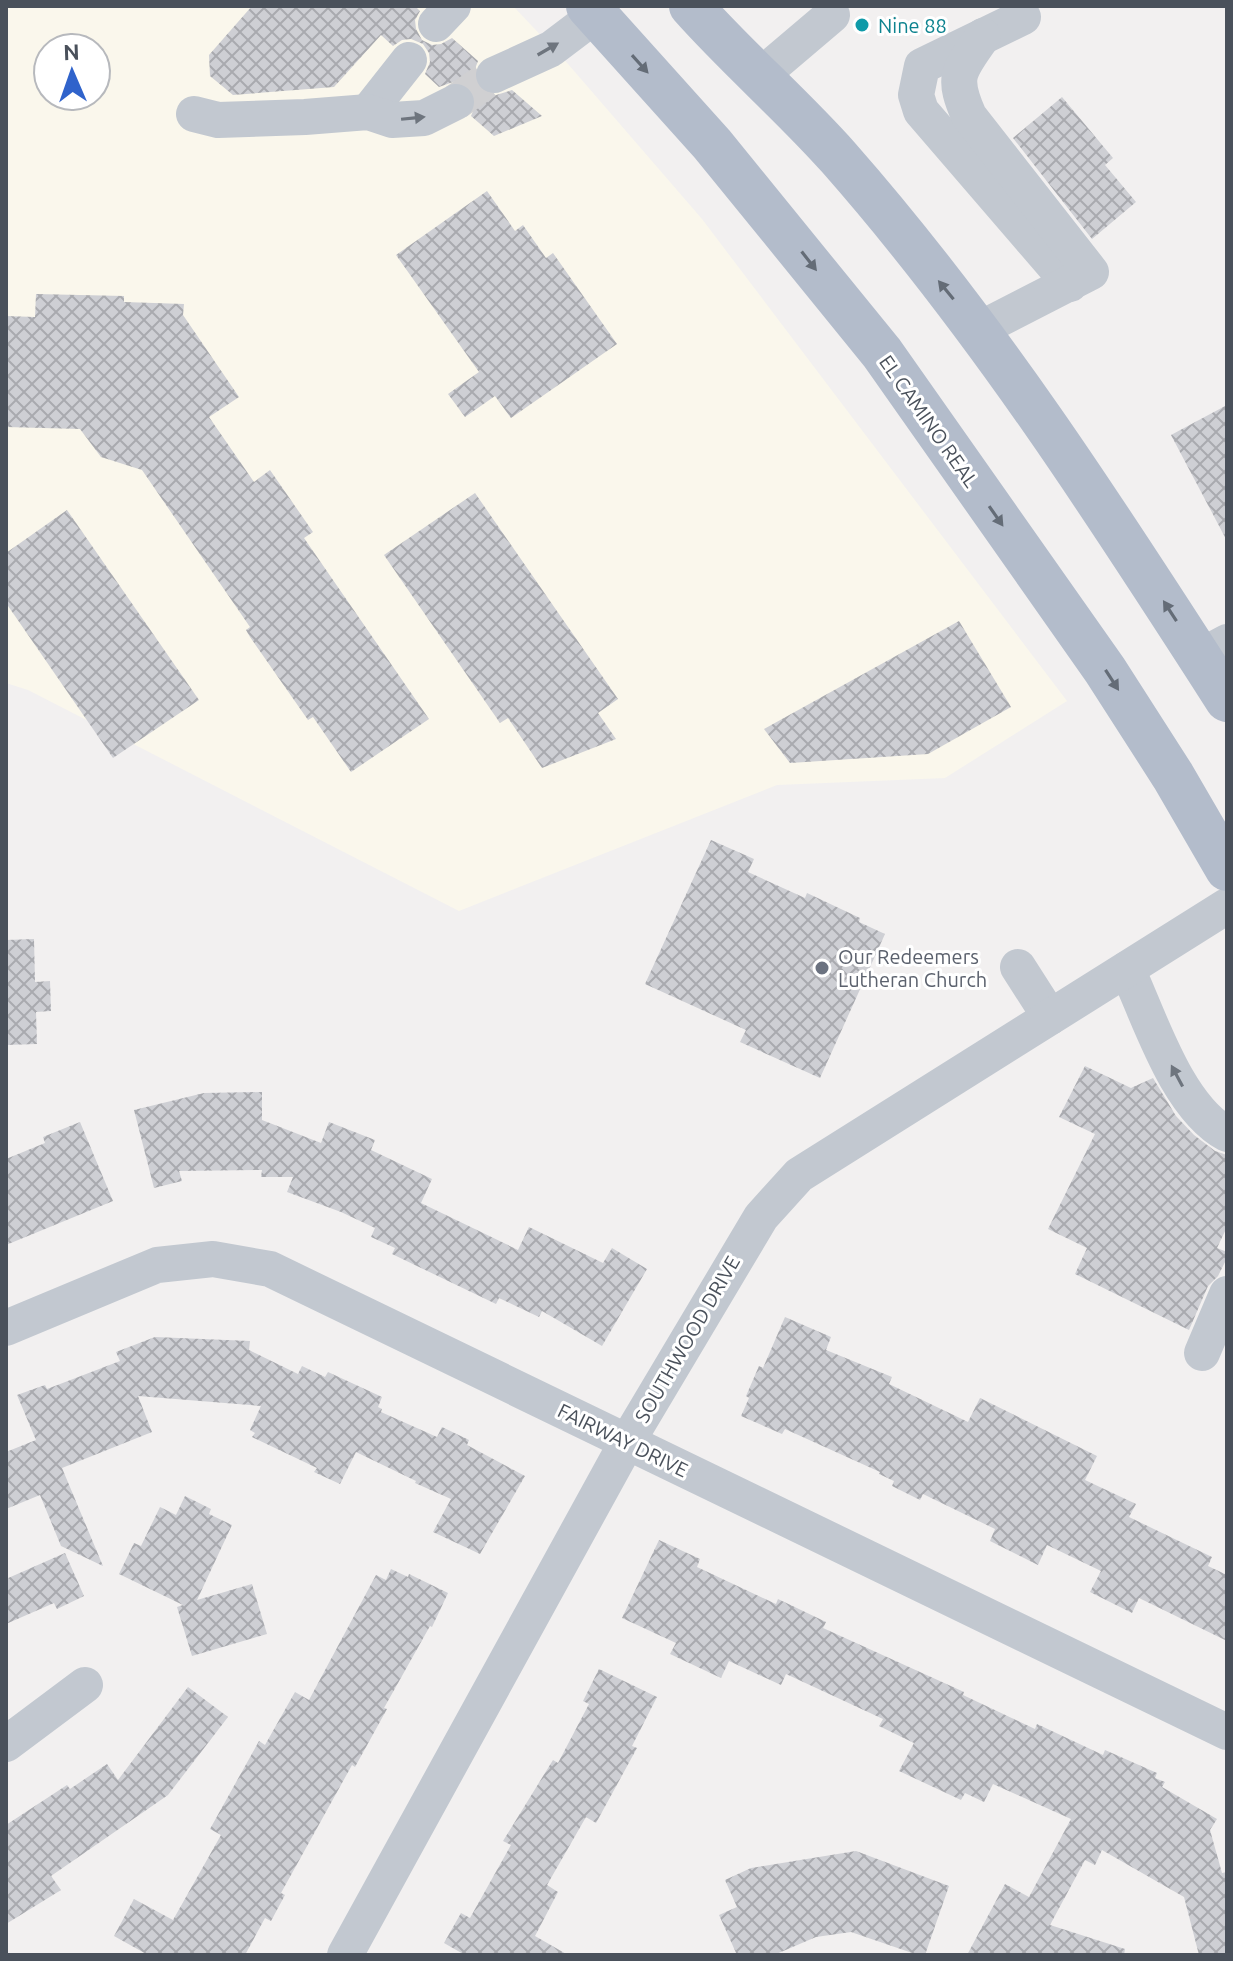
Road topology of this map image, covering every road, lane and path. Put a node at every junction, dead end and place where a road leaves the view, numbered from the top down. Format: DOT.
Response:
graph roads {
  1 [pos="691,6"];
  2 [pos="592,10"];
  3 [pos="832,15"];
  4 [pos="1023,17"];
  5 [pos="409,60"];
  6 [pos="494,75"];
  7 [pos="759,77"];
  8 [pos="456,102"];
  9 [pos="368,112"];
  10 [pos="194,114"];
  11 [pos="978,330"];
  12 [pos="1213,649"];
  13 [pos="1227,700"];
  14 [pos="1227,869"];
  15 [pos="1227,906"];
  16 [pos="1018,967"];
  17 [pos="1127,969"];
  18 [pos="1050,1017"];
  19 [pos="1227,1134"];
  20 [pos="1227,1294"];
  21 [pos="6,1328"];
  22 [pos="1202,1353"];
  23 [pos="627,1442"];
  24 [pos="85,1685"];
  25 [pos="1227,1732"];
  26 [pos="6,1744"];
  27 [pos="345,1955"];
  1 -- 7 [label="main road"];
  6 -- 2 [label="street, one-way"];
  2 -- 14 [label="main road, EL CAMINO REAL, one-way"];
  3 -- 7 [label="street"];
  4 -- 11 [label="street"];
  5 -- 9 [label="street"];
  11 -- 7 [label="main road, one-way"];
  9 -- 8 [label="street, one-way"];
  9 -- 10 [label="street"];
  12 -- 11 [label="main road, one-way"];
  12 -- 13 [label="main road"];
  15 -- 17 [label="street, SOUTHWOOD DRIVE"];
  16 -- 18 [label="street"];
  17 -- 18 [label="street, SOUTHWOOD DRIVE"];
  19 -- 17 [label="street, one-way"];
  18 -- 23 [label="street, SOUTHWOOD DRIVE"];
  20 -- 22 [label="street"];
  21 -- 23 [label="street, FAIRWAY DRIVE"];
  23 -- 25 [label="street, FAIRWAY DRIVE"];
  23 -- 27 [label="street, SOUTHWOOD DRIVE"];
  24 -- 26 [label="street"];
}
